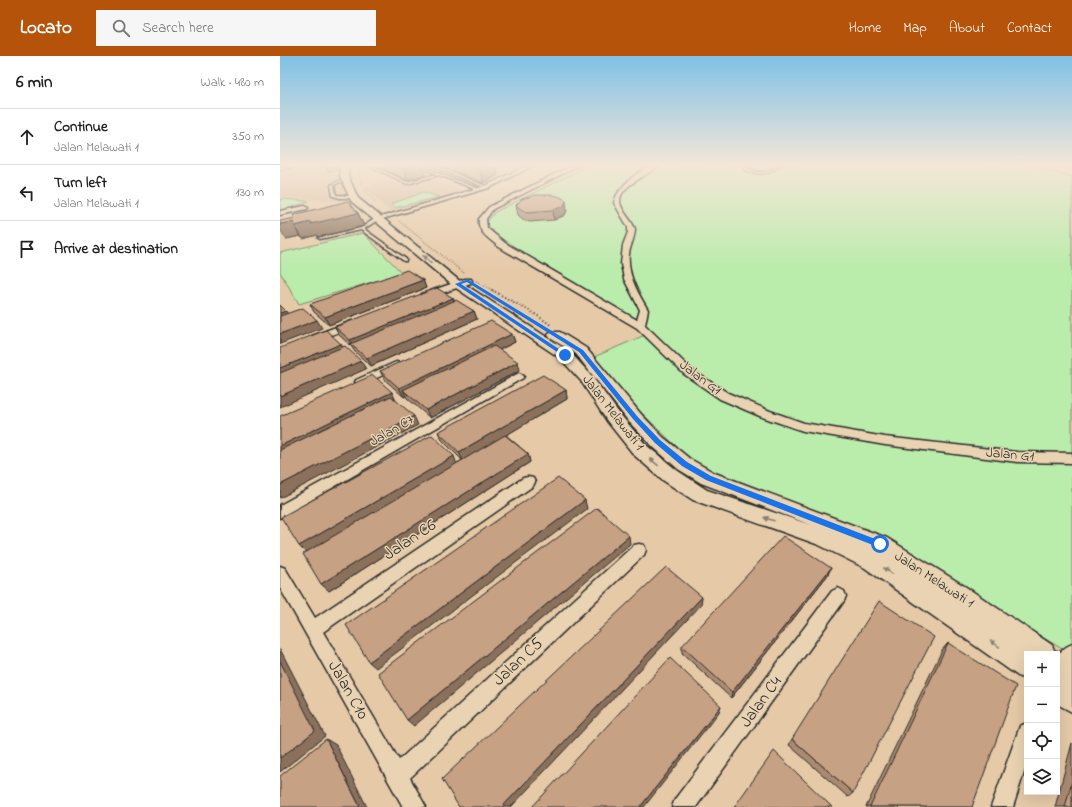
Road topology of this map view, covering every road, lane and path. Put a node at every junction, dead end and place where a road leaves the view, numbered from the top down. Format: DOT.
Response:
graph roads {
  1 [pos="354,200"];
  2 [pos="368,200"];
  3 [pos="372,200"];
  4 [pos="440,200"];
  5 [pos="507,200"];
  6 [pos="617,200"];
  7 [pos="376,203"];
  8 [pos="305,208"];
  9 [pos="280,213"];
  10 [pos="382,217"];
  11 [pos="398,220"];
  12 [pos="362,229"];
  13 [pos="320,238"];
  14 [pos="405,260"];
  15 [pos="465,279"];
  16 [pos="413,301"];
  17 [pos="361,321"];
  18 [pos="640,326"];
  19 [pos="553,327"];
  20 [pos="310,340"];
  21 [pos="406,360"];
  22 [pos="519,376"];
  23 [pos="350,386"];
  24 [pos="1072,458"];
  25 [pos="528,482"];
  26 [pos="280,512"];
  27 [pos="639,550"];
  28 [pos="280,573"];
  29 [pos="838,596"];
  30 [pos="313,629"];
  31 [pos="1037,651"];
  32 [pos="1024,665"];
  33 [pos="1060,667"];
  34 [pos="1072,699"];
  35 [pos="1024,742"];
  36 [pos="398,775"];
  37 [pos="415,807"];
  38 [pos="684,807"];
  39 [pos="1002,807"];
  1 -- 10 [label="street"];
  2 -- 10 [label="street"];
  3 -- 7 [label="path"];
  4 -- 10 [label="street"];
  5 -- 18 [label="street, Jalan G1"];
  6 -- 18 [label="street"];
  8 -- 9 [label="street"];
  10 -- 12 [label="lane"];
  10 -- 15 [label="street"];
  11 -- 15 [label="path"];
  12 -- 13 [label="lane"];
  12 -- 14 [label="lane"];
  15 -- 16 [label="street"];
  15 -- 19 [label="path"];
  15 -- 31 [label="street, Jalan Melawati 1"];
  32 -- 15 [label="street, Jalan Melawati 1, one-way"];
  17 -- 20 [label="street"];
  18 -- 24 [label="street, Jalan G1"];
  21 -- 23 [label="street"];
  22 -- 26 [label="street, Jalan C7"];
  25 -- 30 [label="street, Jalan C6"];
  27 -- 36 [label="street, Jalan C5"];
  28 -- 30 [label="street, Jalan C10"];
  29 -- 38 [label="street, Jalan C4"];
  30 -- 36 [label="street, Jalan C10"];
  33 -- 34 [label="street, Jalan Melawati 1"];
  35 -- 39 [label="street"];
  36 -- 37 [label="street, Jalan C10"];
}
